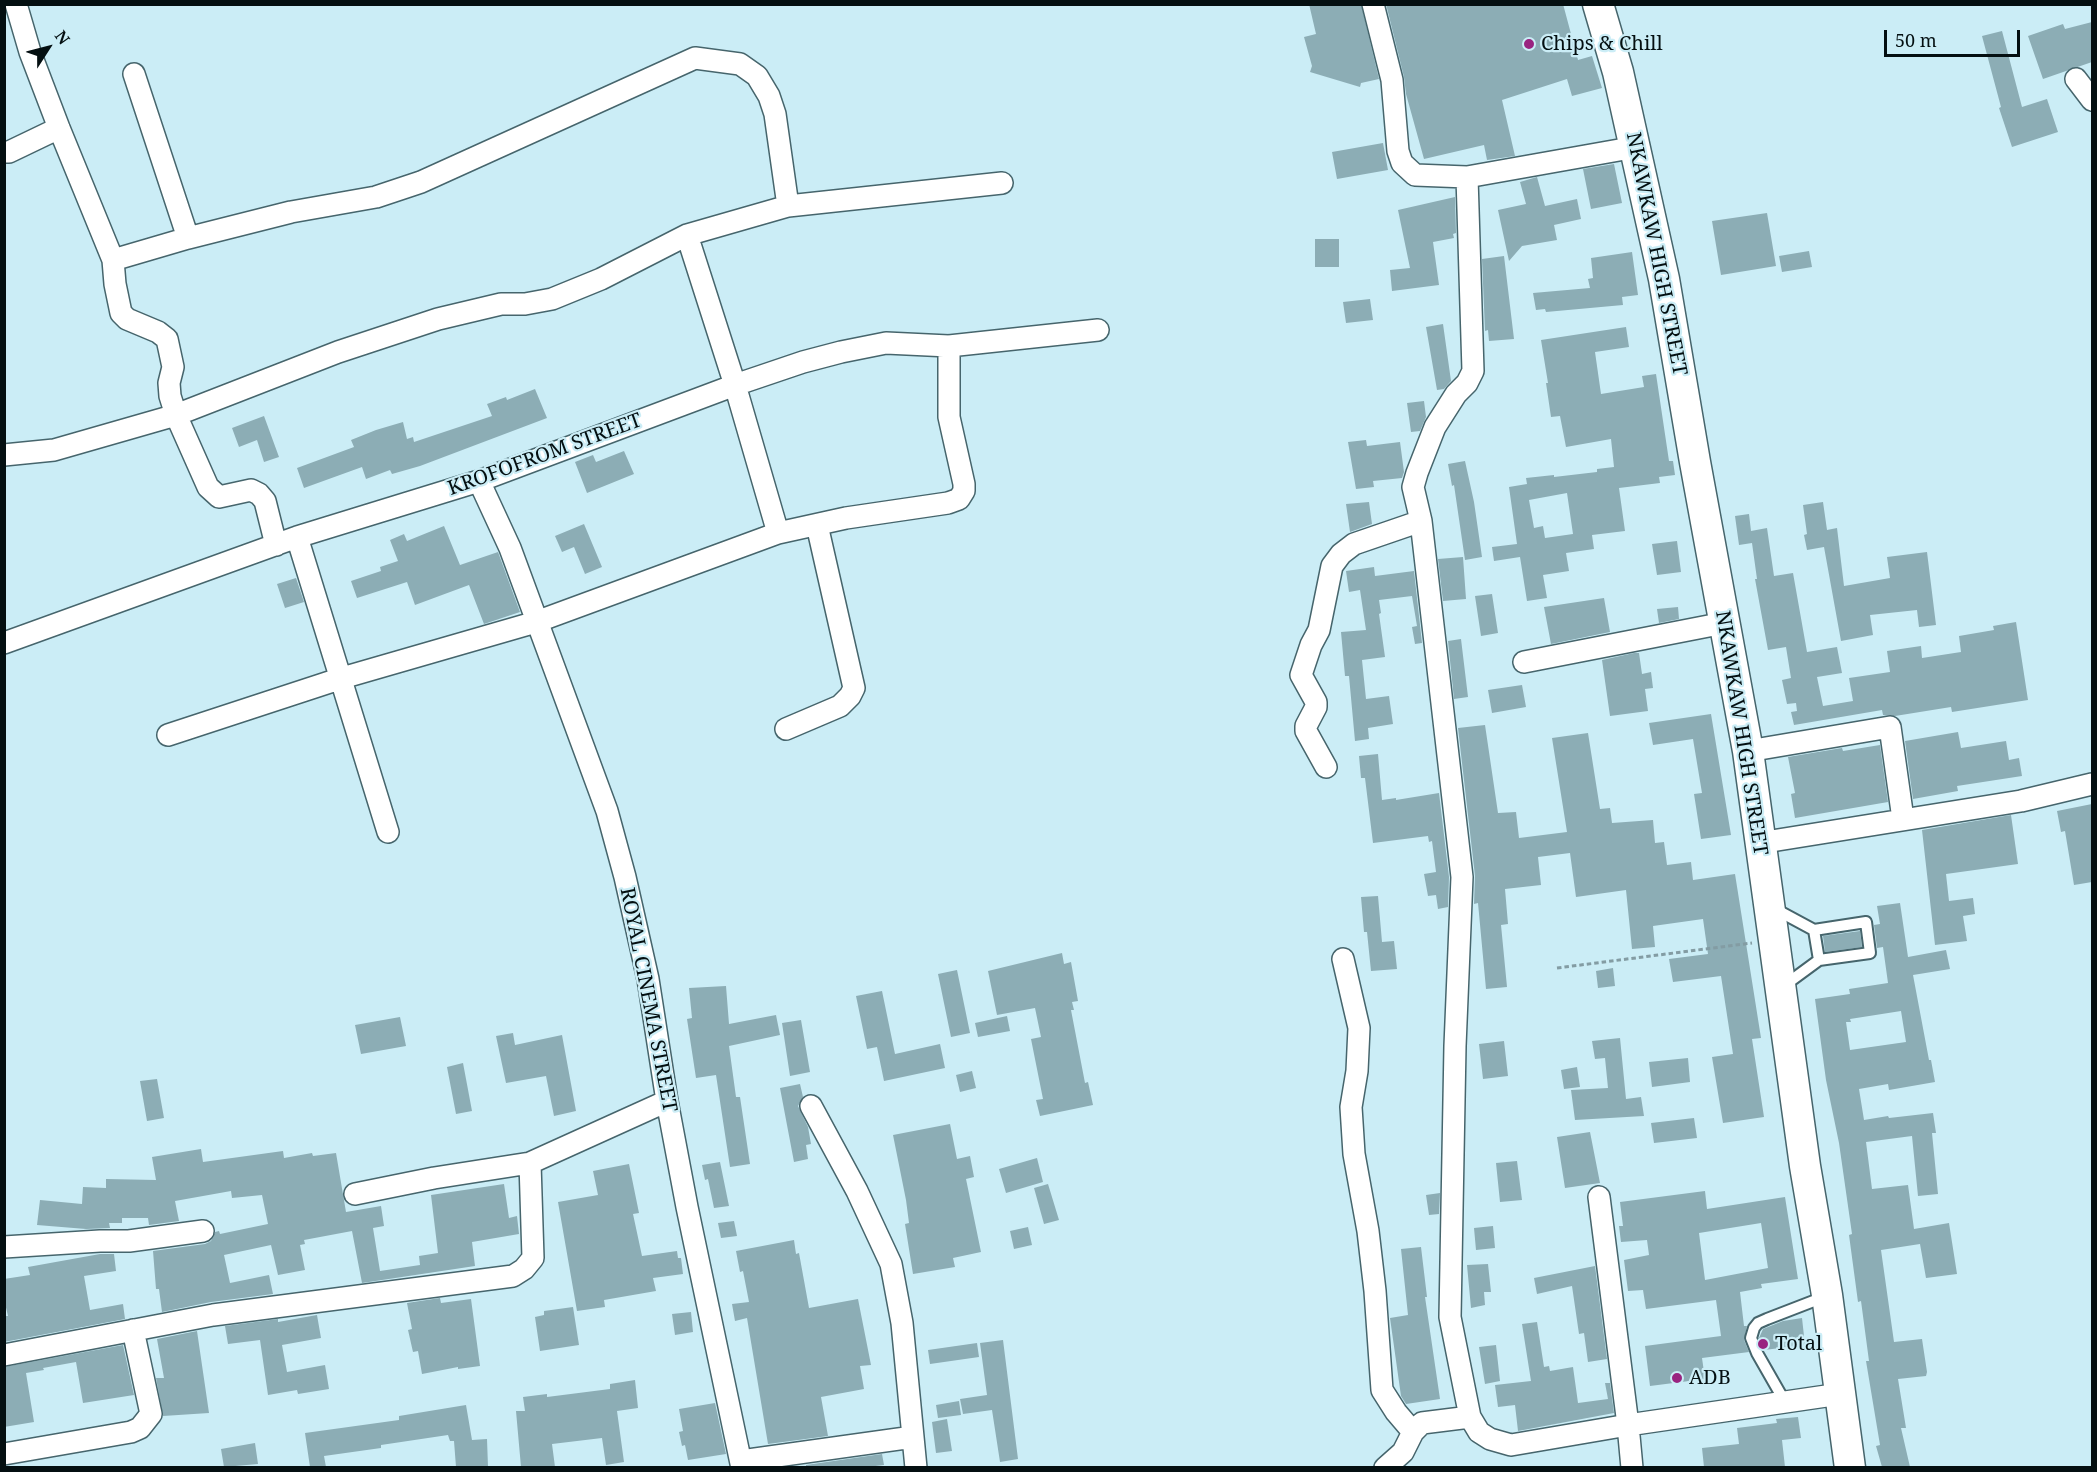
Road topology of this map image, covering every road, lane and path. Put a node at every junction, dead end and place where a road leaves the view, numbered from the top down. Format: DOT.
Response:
graph roads {
  1 [pos="16,4"];
  2 [pos="1373,4"];
  3 [pos="1598,4"];
  4 [pos="134,74"];
  5 [pos="2076,79"];
  6 [pos="2092,100"];
  7 [pos="59,128"];
  8 [pos="1636,147"];
  9 [pos="4,152"];
  10 [pos="1467,177"];
  11 [pos="1002,183"];
  12 [pos="788,206"];
  13 [pos="687,235"];
  14 [pos="188,238"];
  15 [pos="113,260"];
  16 [pos="1098,330"];
  17 [pos="949,346"];
  18 [pos="735,385"];
  19 [pos="176,415"];
  20 [pos="4,455"];
  21 [pos="479,481"];
  22 [pos="1421,521"];
  23 [pos="817,525"];
  24 [pos="778,533"];
  25 [pos="297,537"];
  26 [pos="276,545"];
  27 [pos="536,622"];
  28 [pos="1724,623"];
  29 [pos="4,643"];
  30 [pos="1524,662"];
  31 [pos="342,678"];
  32 [pos="786,729"];
  33 [pos="168,735"];
  34 [pos="1748,751"];
  35 [pos="1326,767"];
  36 [pos="2092,784"];
  37 [pos="1903,819"];
  38 [pos="388,832"];
  39 [pos="1759,843"];
  40 [pos="1769,906"];
  41 [pos="1814,930"];
  42 [pos="1773,940"];
  43 [pos="1343,959"];
  44 [pos="1820,960"];
  45 [pos="1557,968"];
  46 [pos="1780,988"];
  47 [pos="667,1101"];
  48 [pos="811,1106"];
  49 [pos="530,1163"];
  50 [pos="355,1194"];
  51 [pos="1599,1197"];
  52 [pos="203,1231"];
  53 [pos="4,1246"];
  54 [pos="1827,1295"];
  55 [pos="133,1330"];
  56 [pos="4,1355"];
  57 [pos="1840,1394"];
  58 [pos="1785,1402"];
  59 [pos="1470,1417"];
  60 [pos="1628,1425"];
  61 [pos="1413,1432"];
  62 [pos="913,1437"];
  63 [pos="4,1454"];
  64 [pos="742,1464"];
  65 [pos="916,1467"];
  66 [pos="1385,1467"];
  67 [pos="1632,1467"];
  68 [pos="1850,1467"];
  1 -- 7 [label="street"];
  2 -- 10 [label="street"];
  3 -- 8 [label="main road, NKAWKAW HIGH STREET"];
  4 -- 14 [label="street"];
  5 -- 6 [label="street"];
  7 -- 9 [label="street"];
  7 -- 15 [label="street"];
  8 -- 10 [label="street"];
  8 -- 28 [label="main road, NKAWKAW HIGH STREET"];
  10 -- 22 [label="street"];
  11 -- 12 [label="street"];
  12 -- 13 [label="street"];
  12 -- 14 [label="street"];
  13 -- 18 [label="street"];
  13 -- 19 [label="street"];
  14 -- 15 [label="street"];
  15 -- 19 [label="street"];
  16 -- 17 [label="street, KROFOFROM STREET"];
  17 -- 18 [label="street, KROFOFROM STREET"];
  17 -- 23 [label="street"];
  18 -- 21 [label="street, KROFOFROM STREET"];
  18 -- 24 [label="street"];
  19 -- 20 [label="street"];
  19 -- 26 [label="street"];
  21 -- 25 [label="street, KROFOFROM STREET"];
  21 -- 27 [label="street, ROYAL CINEMA STREET"];
  22 -- 35 [label="street"];
  22 -- 59 [label="street"];
  23 -- 24 [label="street"];
  23 -- 32 [label="street"];
  24 -- 27 [label="street"];
  25 -- 26 [label="street, KROFOFROM STREET"];
  25 -- 31 [label="street"];
  26 -- 29 [label="street, KROFOFROM STREET"];
  27 -- 31 [label="street"];
  27 -- 47 [label="street, ROYAL CINEMA STREET"];
  28 -- 30 [label="street"];
  28 -- 34 [label="main road, NKAWKAW HIGH STREET"];
  31 -- 33 [label="street"];
  31 -- 38 [label="street"];
  34 -- 37 [label="street"];
  34 -- 39 [label="main road, NKAWKAW HIGH STREET"];
  36 -- 37 [label="street"];
  37 -- 39 [label="street"];
  39 -- 40 [label="main road, NKAWKAW HIGH STREET"];
  40 -- 41 [label="lane"];
  40 -- 42 [label="main road, NKAWKAW HIGH STREET"];
  41 -- 44 [label="lane"];
  41 -- 44 [label="lane"];
  42 -- 45 [label="path"];
  42 -- 46 [label="main road, NKAWKAW HIGH STREET"];
  43 -- 61 [label="street"];
  44 -- 46 [label="lane"];
  46 -- 54 [label="main road, NKAWKAW HIGH STREET"];
  47 -- 49 [label="street"];
  47 -- 64 [label="street, ROYAL CINEMA STREET"];
  48 -- 62 [label="street"];
  49 -- 50 [label="street"];
  49 -- 55 [label="street"];
  51 -- 60 [label="street"];
  52 -- 53 [label="street"];
  54 -- 57 [label="main road, NKAWKAW HIGH STREET"];
  54 -- 58 [label="lane"];
  55 -- 56 [label="street"];
  55 -- 63 [label="street"];
  57 -- 58 [label="street"];
  57 -- 68 [label="main road, NKAWKAW HIGH STREET"];
  58 -- 60 [label="street"];
  59 -- 60 [label="street"];
  59 -- 61 [label="street"];
  60 -- 67 [label="street"];
  61 -- 66 [label="street"];
  62 -- 64 [label="street"];
  62 -- 65 [label="street"];
}
